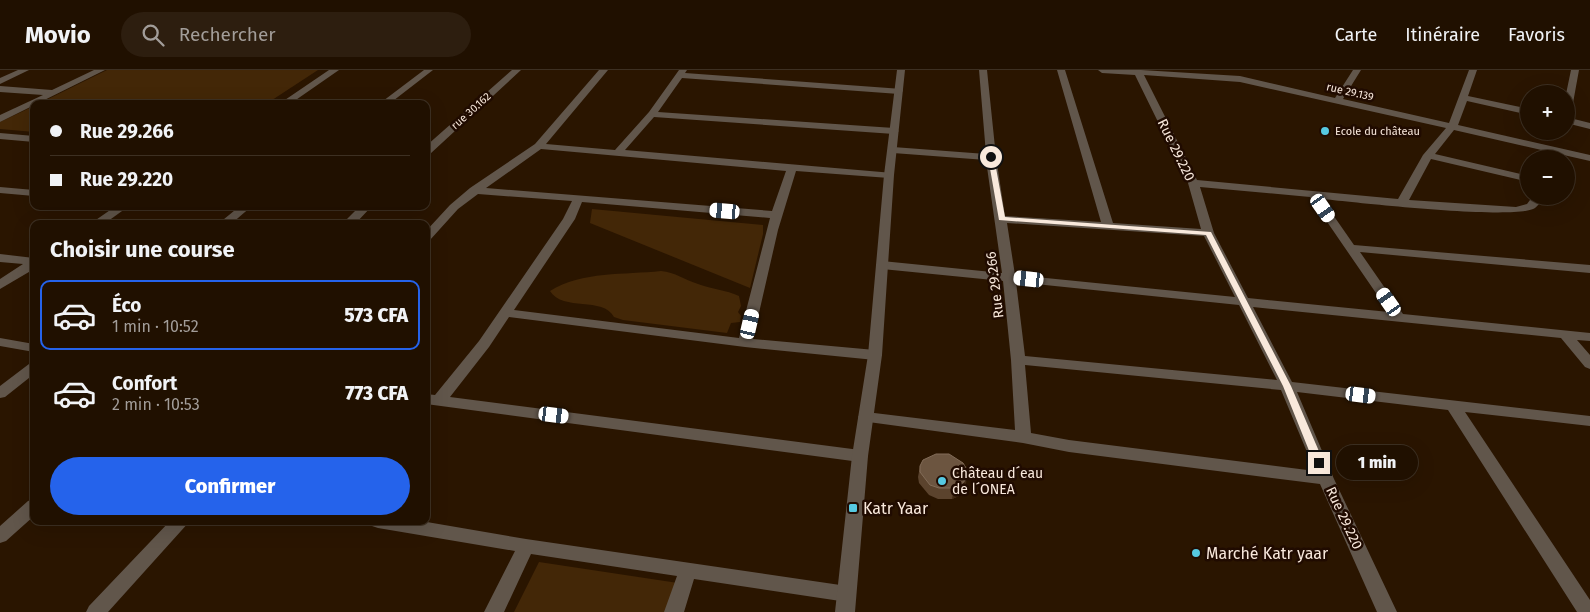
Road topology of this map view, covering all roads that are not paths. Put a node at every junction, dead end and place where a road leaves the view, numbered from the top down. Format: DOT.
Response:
graph roads {
  1 [pos="25,70"];
  2 [pos="101,70"];
  3 [pos="335,70"];
  4 [pos="428,70"];
  5 [pos="517,70"];
  6 [pos="604,70"];
  7 [pos="901,70"];
  8 [pos="983,70"];
  9 [pos="1061,70"];
  10 [pos="1102,70"];
  11 [pos="1249,70"];
  12 [pos="1357,70"];
  13 [pos="1473,70"];
  14 [pos="1575,70"];
  15 [pos="1138,71"];
  16 [pos="682,72"];
  17 [pos="1240,79"];
  18 [pos="0,81"];
  19 [pos="1572,85"];
  20 [pos="0,89"];
  21 [pos="899,91"];
  22 [pos="53,93"];
  23 [pos="1463,97"];
  24 [pos="38,100"];
  25 [pos="289,100"];
  26 [pos="388,100"];
  27 [pos="1337,101"];
  28 [pos="30,104"];
  29 [pos="1520,110"];
  30 [pos="652,114"];
  31 [pos="0,118"];
  32 [pos="1575,122"];
  33 [pos="1453,126"];
  34 [pos="1590,126"];
  35 [pos="894,131"];
  36 [pos="0,136"];
  37 [pos="430,136"];
  38 [pos="442,137"];
  39 [pos="30,139"];
  40 [pos="539,146"];
  41 [pos="1541,147"];
  42 [pos="430,148"];
  43 [pos="893,150"];
  44 [pos="1540,150"];
  45 [pos="617,152"];
  46 [pos="1428,155"];
  47 [pos="991,157"];
  48 [pos="1590,158"];
  49 [pos="792,168"];
  50 [pos="889,174"];
  51 [pos="1520,177"];
  52 [pos="1193,183"];
  53 [pos="0,190"];
  54 [pos="474,190"];
  55 [pos="30,193"];
  56 [pos="1314,195"];
  57 [pos="578,200"];
  58 [pos="1402,203"];
  59 [pos="1531,205"];
  60 [pos="118,210"];
  61 [pos="242,210"];
  62 [pos="364,210"];
  63 [pos="777,215"];
  64 [pos="1002,219"];
  65 [pos="102,220"];
  66 [pos="229,220"];
  67 [pos="352,220"];
  68 [pos="1108,227"];
  69 [pos="1208,233"];
  70 [pos="430,234"];
  71 [pos="1351,248"];
  72 [pos="0,258"];
  73 [pos="30,262"];
  74 [pos="30,265"];
  75 [pos="882,265"];
  76 [pos="1590,269"];
  77 [pos="1010,277"];
  78 [pos="0,285"];
  79 [pos="1243,301"];
  80 [pos="505,313"];
  81 [pos="1398,316"];
  82 [pos="1565,334"];
  83 [pos="1590,336"];
  84 [pos="0,342"];
  85 [pos="745,343"];
  86 [pos="30,347"];
  87 [pos="875,355"];
  88 [pos="1018,360"];
  89 [pos="1590,364"];
  90 [pos="30,370"];
  91 [pos="1287,386"];
  92 [pos="0,393"];
  93 [pos="433,399"];
  94 [pos="1453,406"];
  95 [pos="866,417"];
  96 [pos="1590,421"];
  97 [pos="1023,437"];
  98 [pos="860,456"];
  99 [pos="1326,479"];
  100 [pos="30,510"];
  101 [pos="177,525"];
  102 [pos="402,525"];
  103 [pos="0,536"];
  104 [pos="526,546"];
  105 [pos="688,570"];
  106 [pos="847,594"];
  107 [pos="96,612"];
  108 [pos="494,612"];
  109 [pos="674,612"];
  110 [pos="845,612"];
  111 [pos="1387,612"];
  112 [pos="1588,612"];
  1 -- 18 [label="street"];
  2 -- 22 [label="street"];
  3 -- 25 [label="street"];
  4 -- 26 [label="street"];
  5 -- 38 [label="street, rue 30.162"];
  6 -- 40 [label="street"];
  7 -- 21 [label="street"];
  8 -- 47 [label="street, Rue 29.266"];
  9 -- 68 [label="street"];
  10 -- 15 [label="street, rue 29.139"];
  11 -- 17 [label="street"];
  12 -- 27 [label="street"];
  13 -- 23 [label="street"];
  14 -- 19 [label="street"];
  15 -- 17 [label="street, rue 29.139"];
  15 -- 52 [label="street, Rue 29.220"];
  16 -- 21 [label="street"];
  16 -- 30 [label="street"];
  17 -- 27 [label="street, rue 29.139"];
  20 -- 22 [label="street"];
  21 -- 35 [label="street"];
  22 -- 24 [label="street"];
  23 -- 29 [label="street"];
  23 -- 33 [label="street"];
  27 -- 33 [label="street, rue 29.139"];
  28 -- 31 [label="street"];
  30 -- 35 [label="street"];
  30 -- 45 [label="street"];
  32 -- 34 [label="street"];
  33 -- 41 [label="street, rue 29.139"];
  33 -- 46 [label="street"];
  35 -- 43 [label="street"];
  36 -- 39 [label="street"];
  37 -- 38 [label="street"];
  38 -- 42 [label="street, rue 30.162"];
  40 -- 45 [label="street"];
  40 -- 54 [label="street"];
  41 -- 44 [label="street"];
  41 -- 48 [label="street, rue 29.139"];
  43 -- 47 [label="street"];
  43 -- 50 [label="street"];
  45 -- 49 [label="street"];
  46 -- 51 [label="street"];
  46 -- 58 [label="street"];
  47 -- 64 [label="street, Rue 29.266"];
  49 -- 50 [label="street"];
  49 -- 63 [label="street"];
  50 -- 75 [label="street"];
  52 -- 56 [label="street"];
  52 -- 69 [label="street, Rue 29.220"];
  53 -- 55 [label="street"];
  54 -- 57 [label="street"];
  54 -- 70 [label="street"];
  56 -- 58 [label="street"];
  56 -- 71 [label="street"];
  57 -- 63 [label="street"];
  57 -- 80 [label="street"];
  58 -- 59 [label="street"];
  60 -- 65 [label="street"];
  61 -- 66 [label="street"];
  62 -- 67 [label="street"];
  63 -- 85 [label="street"];
  64 -- 68 [label="street"];
  64 -- 77 [label="street, Rue 29.266"];
  68 -- 69 [label="street"];
  69 -- 79 [label="street, Rue 29.220"];
  71 -- 76 [label="street"];
  71 -- 81 [label="street"];
  72 -- 73 [label="street"];
  74 -- 78 [label="street"];
  75 -- 77 [label="street"];
  75 -- 87 [label="street"];
  77 -- 79 [label="street"];
  77 -- 88 [label="street, Rue 29.266"];
  79 -- 81 [label="street"];
  79 -- 91 [label="street, Rue 29.220"];
  80 -- 85 [label="street"];
  80 -- 93 [label="street"];
  81 -- 82 [label="street"];
  82 -- 83 [label="street"];
  82 -- 89 [label="street"];
  84 -- 86 [label="street"];
  85 -- 87 [label="street"];
  87 -- 95 [label="street"];
  88 -- 91 [label="street"];
  88 -- 97 [label="street, Rue 29.266"];
  90 -- 92 [label="street"];
  91 -- 94 [label="street"];
  91 -- 99 [label="street, Rue 29.220"];
  93 -- 98 [label="street"];
  94 -- 96 [label="street"];
  94 -- 112 [label="street"];
  95 -- 97 [label="street"];
  95 -- 98 [label="street"];
  97 -- 99 [label="street"];
  98 -- 106 [label="street"];
  99 -- 111 [label="street, Rue 29.220"];
  100 -- 103 [label="street"];
  101 -- 107 [label="street"];
  102 -- 104 [label="street"];
  104 -- 105 [label="street"];
  104 -- 108 [label="street"];
  105 -- 106 [label="street"];
  105 -- 109 [label="street"];
  106 -- 110 [label="street"];
}
